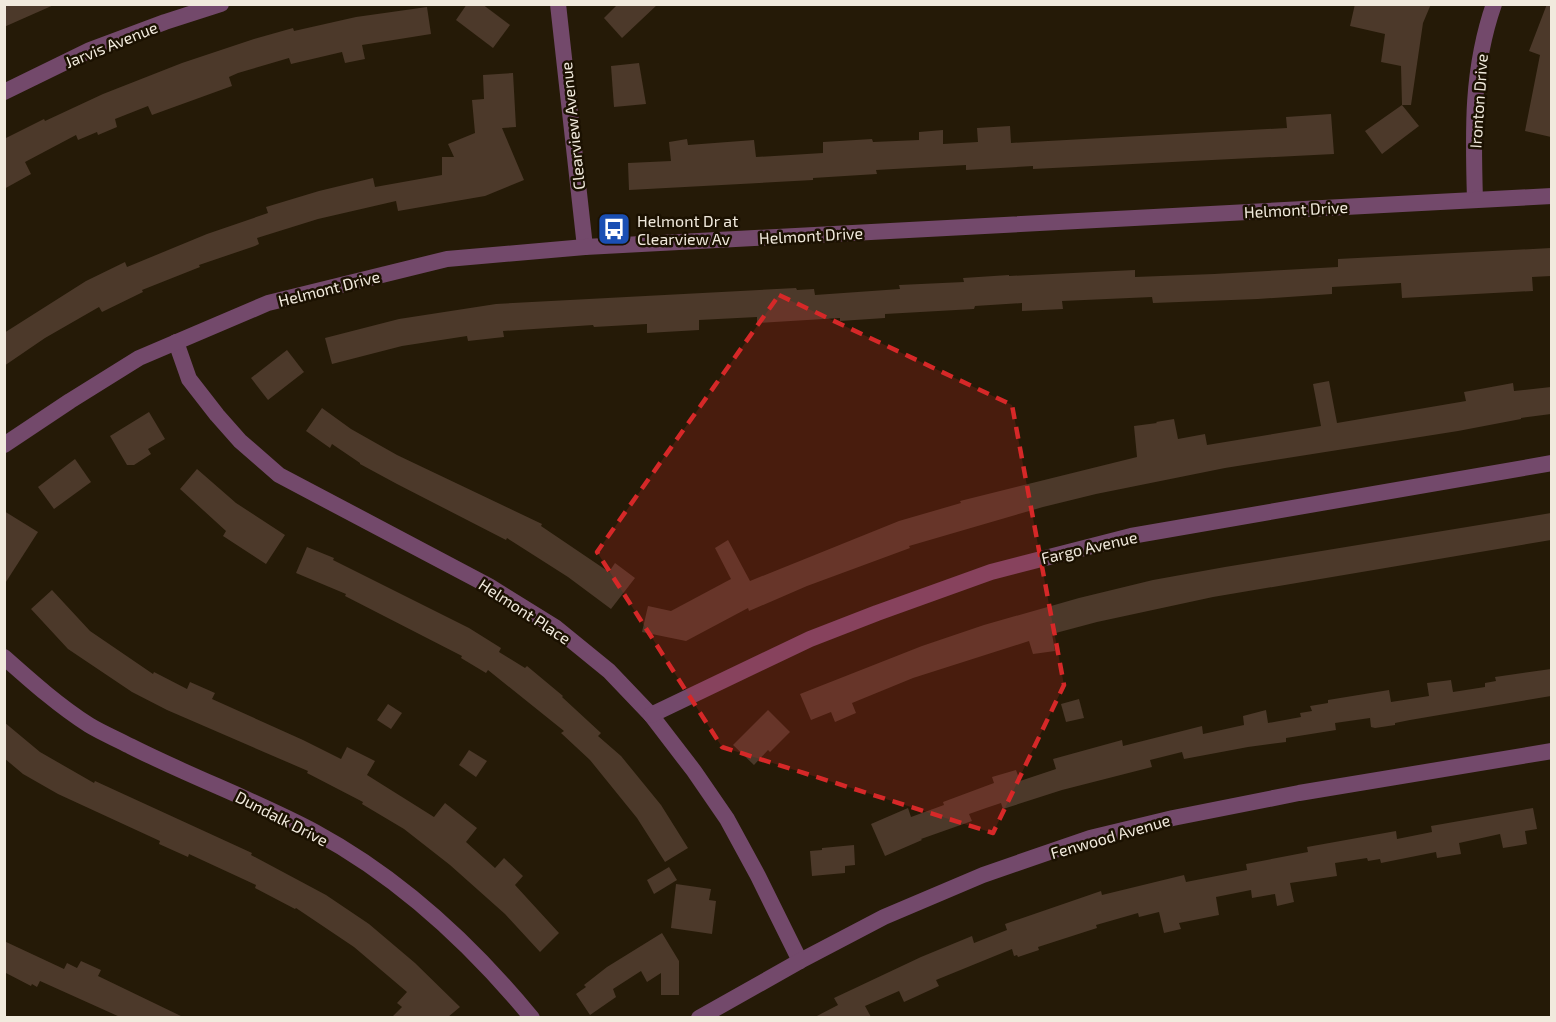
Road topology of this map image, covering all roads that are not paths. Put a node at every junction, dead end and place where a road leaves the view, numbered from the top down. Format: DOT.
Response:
graph roads {
  1 [pos="220,4"];
  2 [pos="558,4"];
  3 [pos="1494,4"];
  4 [pos="4,92"];
  5 [pos="1551,196"];
  6 [pos="1475,200"];
  7 [pos="585,247"];
  8 [pos="176,342"];
  9 [pos="4,445"];
  10 [pos="1551,463"];
  11 [pos="4,657"];
  12 [pos="651,715"];
  13 [pos="1551,752"];
  14 [pos="800,961"];
  15 [pos="532,1017"];
  16 [pos="699,1017"];
  1 -- 4 [label="street, Jarvis Avenue"];
  2 -- 7 [label="street, Clearview Avenue"];
  3 -- 6 [label="street, Ironton Drive"];
  5 -- 6 [label="street, Helmont Drive"];
  6 -- 7 [label="street, Helmont Drive"];
  7 -- 8 [label="street, Helmont Drive"];
  8 -- 9 [label="street, Helmont Drive"];
  8 -- 12 [label="street, Helmont Place"];
  10 -- 12 [label="street, Fargo Avenue"];
  11 -- 15 [label="street, Dundalk Drive"];
  12 -- 14 [label="street, Helmont Place"];
  13 -- 14 [label="street, Fenwood Avenue"];
  14 -- 16 [label="street, Fenwood Avenue"];
}
